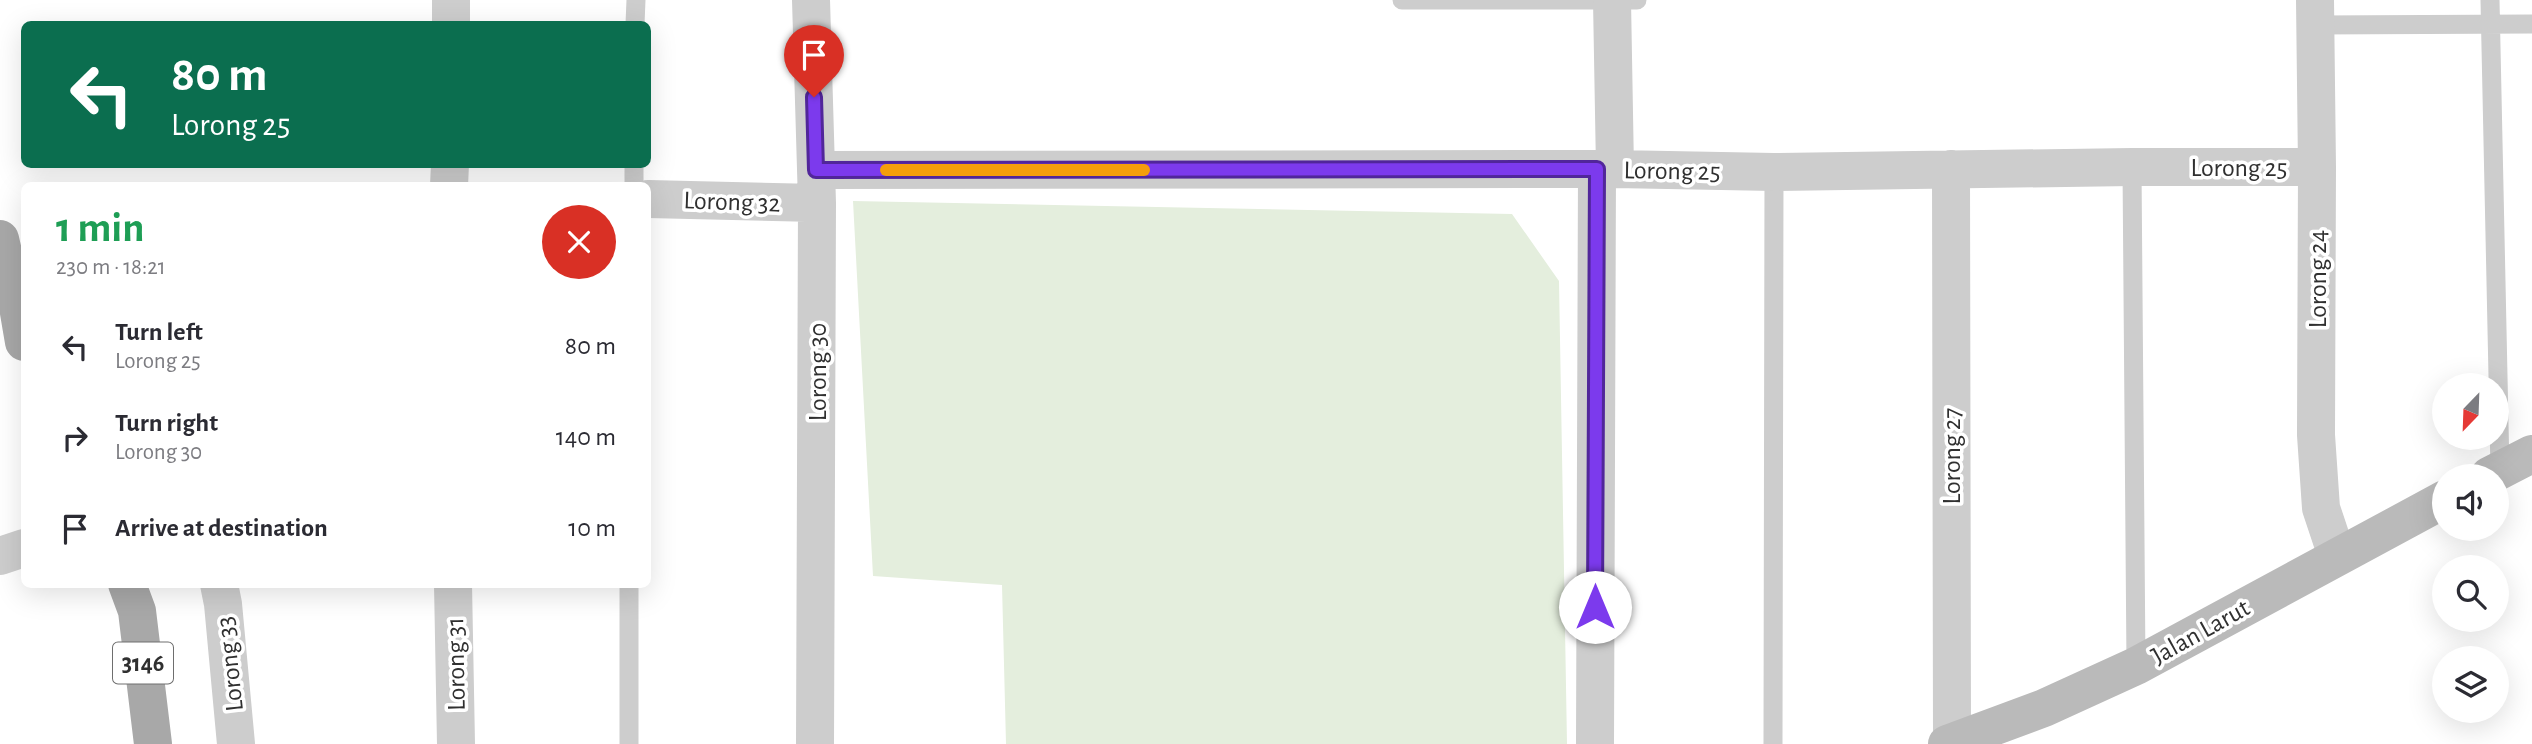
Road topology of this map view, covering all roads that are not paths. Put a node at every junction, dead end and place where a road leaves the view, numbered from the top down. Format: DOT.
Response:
graph roads {
  1 [pos="451,0"];
  2 [pos="636,0"];
  3 [pos="811,0"];
  4 [pos="1402,0"];
  5 [pos="1612,0"];
  6 [pos="1637,0"];
  7 [pos="2490,0"];
  8 [pos="2316,13"];
  9 [pos="451,21"];
  10 [pos="635,21"];
  11 [pos="2490,23"];
  12 [pos="2532,24"];
  13 [pos="2132,167"];
  14 [pos="2318,167"];
  15 [pos="1606,169"];
  16 [pos="1951,169"];
  17 [pos="1774,172"];
  18 [pos="817,187"];
  19 [pos="651,199"];
  20 [pos="12,269"];
  21 [pos="21,324"];
  22 [pos="2507,464"];
  23 [pos="2432,506"];
  24 [pos="21,549"];
  25 [pos="0,556"];
  26 [pos="2337,556"];
  27 [pos="128,588"];
  28 [pos="153,588"];
  29 [pos="220,588"];
  30 [pos="453,588"];
  31 [pos="629,588"];
  32 [pos="2136,666"];
  33 [pos="1950,743"];
  34 [pos="153,744"];
  35 [pos="175,744"];
  36 [pos="236,744"];
  37 [pos="456,744"];
  38 [pos="629,744"];
  39 [pos="815,744"];
  40 [pos="1595,744"];
  41 [pos="1773,744"];
  1 -- 9 [label="street"];
  2 -- 10 [label="lane"];
  3 -- 18 [label="street, Lorong 30"];
  4 -- 5 [label="lane"];
  5 -- 6 [label="lane"];
  5 -- 15 [label="street"];
  7 -- 11 [label="lane"];
  8 -- 11 [label="lane"];
  8 -- 14 [label="street, Lorong 24"];
  11 -- 12 [label="lane"];
  11 -- 22 [label="lane"];
  13 -- 14 [label="street, Lorong 25"];
  13 -- 16 [label="street, Lorong 25"];
  13 -- 32 [label="lane"];
  14 -- 26 [label="street, Lorong 24"];
  15 -- 17 [label="street, Lorong 25"];
  15 -- 18 [label="street, Lorong 25"];
  15 -- 40 [label="street"];
  16 -- 17 [label="street, Lorong 25"];
  16 -- 33 [label="street, Lorong 27"];
  17 -- 41 [label="lane"];
  18 -- 19 [label="street, Lorong 32"];
  18 -- 39 [label="street, Lorong 30"];
  20 -- 21 [label="main road"];
  23 -- 26 [label="main road, Jalan Larut"];
  24 -- 25 [label="street"];
  26 -- 32 [label="main road, Jalan Larut"];
  27 -- 34 [label="main road, 3146"];
  28 -- 35 [label="main road, 3146"];
  29 -- 36 [label="street, Lorong 33"];
  30 -- 37 [label="street, Lorong 31"];
  31 -- 38 [label="lane"];
  32 -- 33 [label="main road, Jalan Larut"];
}
